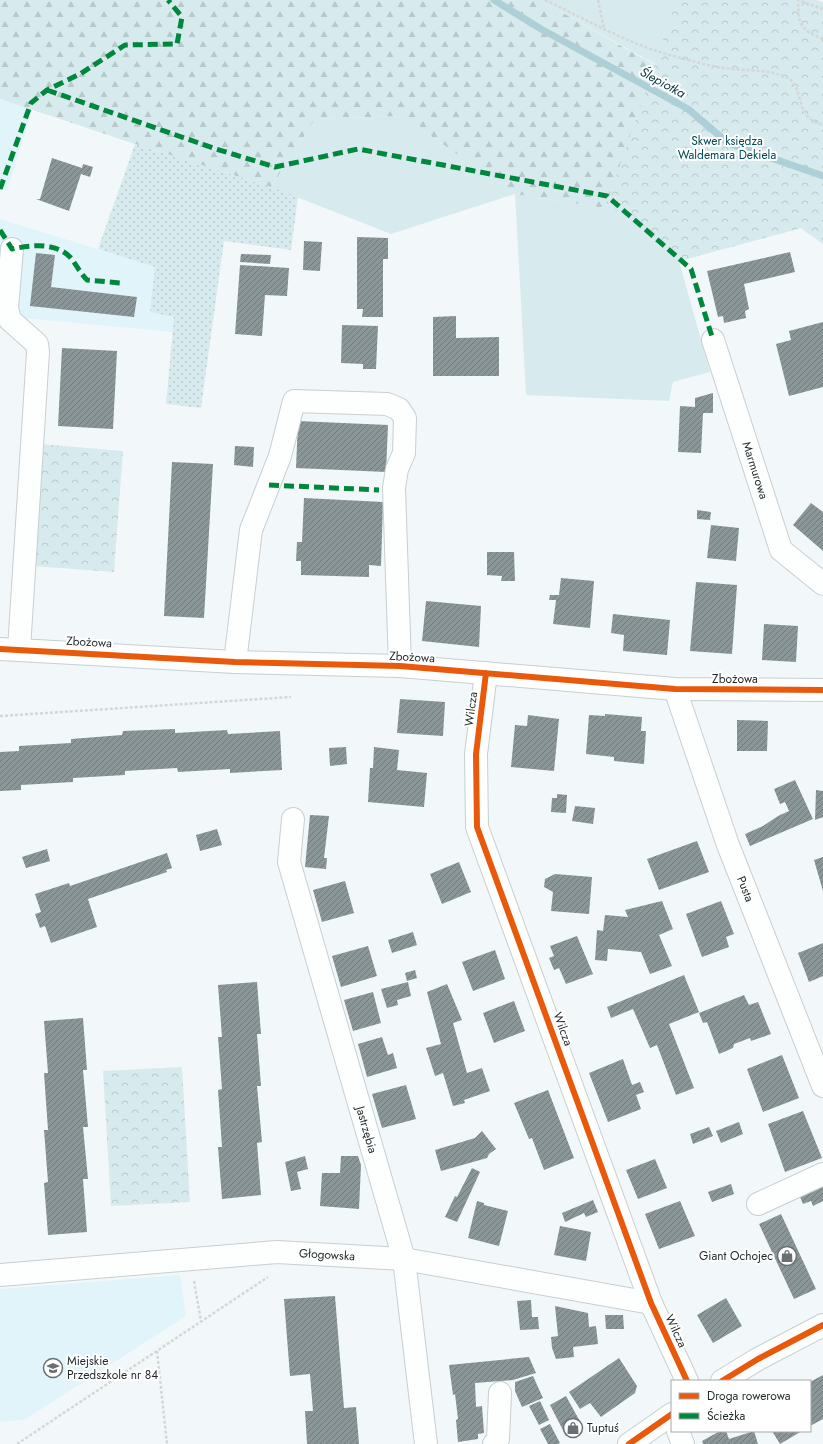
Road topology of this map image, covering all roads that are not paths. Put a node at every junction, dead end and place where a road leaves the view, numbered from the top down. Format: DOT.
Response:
graph roads {
  1 [pos="12,249"];
  2 [pos="713,340"];
  3 [pos="823,584"];
  4 [pos="9,649"];
  5 [pos="235,662"];
  6 [pos="400,666"];
  7 [pos="486,673"];
  8 [pos="675,689"];
  9 [pos="823,690"];
  10 [pos="293,819"];
  11 [pos="823,1086"];
  12 [pos="823,1174"];
  13 [pos="758,1204"];
  14 [pos="404,1259"];
  15 [pos="0,1275"];
  16 [pos="652,1303"];
  17 [pos="823,1325"];
  18 [pos="688,1380"];
  19 [pos="724,1380"];
  20 [pos="500,1392"];
  21 [pos="671,1420"];
  22 [pos="678,1432"];
  23 [pos="426,1444"];
  24 [pos="494,1444"];
  25 [pos="629,1444"];
  26 [pos="683,1444"];
  1 -- 4 [label="street, Zbożowa"];
  2 -- 3 [label="street, Marmurowa"];
  4 -- 5 [label="street, Zbożowa"];
  5 -- 6 [label="street, Zbożowa"];
  5 -- 6 [label="street, Zbożowa"];
  6 -- 7 [label="street, Zbożowa"];
  7 -- 8 [label="street, Zbożowa"];
  7 -- 16 [label="street, Wilcza"];
  8 -- 9 [label="street, Zbożowa"];
  8 -- 11 [label="street, Pusta"];
  10 -- 14 [label="street, Jastrzębia"];
  12 -- 13 [label="street"];
  14 -- 15 [label="street, Głogowska"];
  14 -- 16 [label="street, Głogowska"];
  14 -- 23 [label="street, Jastrzębia"];
  16 -- 18 [label="street, Wilcza"];
  17 -- 19 [label="street"];
  20 -- 24 [label="street"];
  21 -- 25 [label="street"];
  22 -- 26 [label="street"];
}
